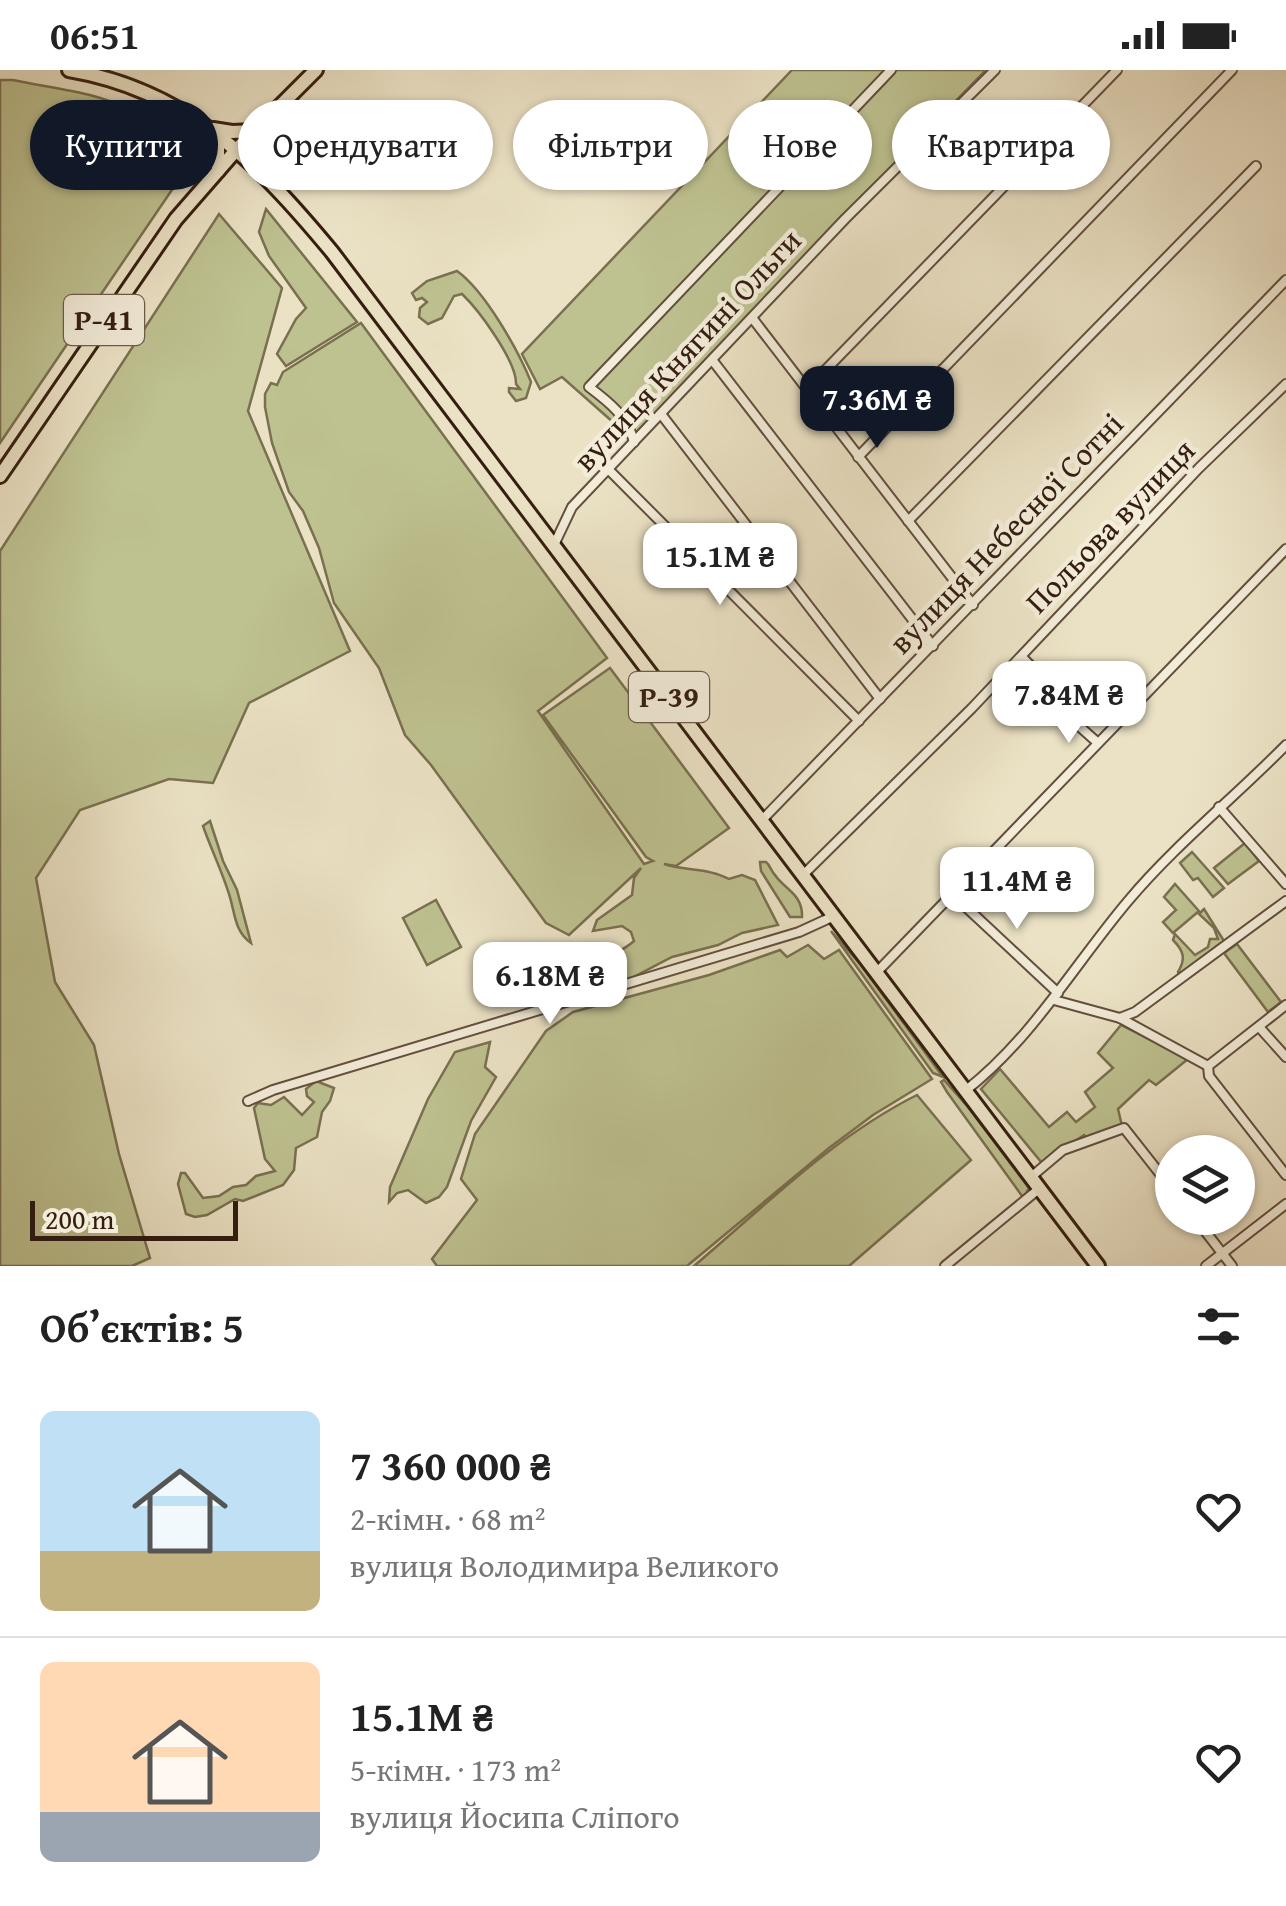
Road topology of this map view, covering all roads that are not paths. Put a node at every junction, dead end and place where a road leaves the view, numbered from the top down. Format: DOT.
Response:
graph roads {
  1 [pos="69,70"];
  2 [pos="316,70"];
  3 [pos="891,70"];
  4 [pos="995,70"];
  5 [pos="1117,70"];
  6 [pos="1232,70"];
  7 [pos="162,100"];
  8 [pos="286,100"];
  9 [pos="218,134"];
  10 [pos="237,149"];
  11 [pos="1256,166"];
  12 [pos="238,168"];
  13 [pos="218,171"];
  14 [pos="201,190"];
  15 [pos="277,190"];
  16 [pos="1286,280"];
  17 [pos="753,319"];
  18 [pos="713,362"];
  19 [pos="1286,384"];
  20 [pos="807,389"];
  21 [pos="662,414"];
  22 [pos="634,442"];
  23 [pos="858,457"];
  24 [pos="608,469"];
  25 [pos="0,476"];
  26 [pos="908,521"];
  27 [pos="554,546"];
  28 [pos="1286,549"];
  29 [pos="973,605"];
  30 [pos="932,646"];
  31 [pos="1022,657"];
  32 [pos="880,699"];
  33 [pos="859,721"];
  34 [pos="1098,743"];
  35 [pos="1286,745"];
  36 [pos="1220,807"];
  37 [pos="762,820"];
  38 [pos="804,874"];
  39 [pos="1286,884"];
  40 [pos="952,894"];
  41 [pos="1286,901"];
  42 [pos="835,916"];
  43 [pos="877,972"];
  44 [pos="1056,997"];
  45 [pos="1286,1005"];
  46 [pos="1120,1018"];
  47 [pos="1260,1028"];
  48 [pos="1286,1056"];
  49 [pos="1208,1066"];
  50 [pos="965,1092"];
  51 [pos="248,1102"];
  52 [pos="1155,1167"];
  53 [pos="1286,1175"];
  54 [pos="1035,1182"];
  55 [pos="1286,1204"];
  56 [pos="1208,1235"];
  57 [pos="1222,1253"];
  58 [pos="945,1266"];
  59 [pos="1098,1266"];
  60 [pos="1206,1266"];
  61 [pos="1232,1266"];
  1 -- 7 [label="main road, Р-39"];
  2 -- 8 [label="main road, Р-41"];
  3 -- 22 [label="street"];
  4 -- 17 [label="street, вулиця Княгині Ольги"];
  5 -- 20 [label="street"];
  6 -- 23 [label="street"];
  9 -- 10 [label="main road, Р-39"];
  10 -- 13 [label="main road, Р-41"];
  11 -- 26 [label="street"];
  12 -- 13 [label="main road"];
  14 -- 25 [label="main road, Р-41"];
  15 -- 27 [label="main road, Р-39"];
  16 -- 29 [label="street, вулиця Небесної Сотні"];
  17 -- 18 [label="street, вулиця Княгині Ольги"];
  17 -- 20 [label="street"];
  18 -- 21 [label="street, вулиця Княгині Ольги"];
  18 -- 30 [label="street"];
  19 -- 31 [label="street, Польова вулиця"];
  20 -- 23 [label="street"];
  21 -- 22 [label="street, вулиця Княгині Ольги"];
  21 -- 32 [label="street"];
  22 -- 24 [label="street, вулиця Княгині Ольги"];
  23 -- 26 [label="street"];
  24 -- 27 [label="street, вулиця Княгині Ольги"];
  24 -- 33 [label="street"];
  26 -- 29 [label="street"];
  27 -- 37 [label="main road, Р-39"];
  28 -- 34 [label="street"];
  29 -- 30 [label="street, вулиця Небесної Сотні"];
  30 -- 32 [label="street, вулиця Небесної Сотні"];
  31 -- 34 [label="street"];
  31 -- 38 [label="street, Польова вулиця"];
  32 -- 33 [label="street, вулиця Небесної Сотні"];
  33 -- 37 [label="street, вулиця Небесної Сотні"];
  34 -- 40 [label="street"];
  35 -- 36 [label="street"];
  36 -- 39 [label="street"];
  36 -- 44 [label="street"];
  37 -- 38 [label="main road, Р-39"];
  38 -- 42 [label="main road, Р-39"];
  40 -- 43 [label="street"];
  40 -- 44 [label="street"];
  41 -- 46 [label="street"];
  42 -- 43 [label="main road, Р-39"];
  42 -- 51 [label="street"];
  43 -- 50 [label="main road, Р-39"];
  44 -- 46 [label="street"];
  44 -- 50 [label="street"];
  45 -- 47 [label="street"];
  46 -- 49 [label="street"];
  47 -- 48 [label="street"];
  47 -- 49 [label="street"];
  49 -- 53 [label="street"];
  50 -- 54 [label="main road, Р-39"];
  52 -- 54 [label="street"];
  54 -- 58 [label="street"];
  54 -- 59 [label="main road, Р-39"];
  55 -- 57 [label="street"];
  56 -- 57 [label="street"];
  57 -- 60 [label="street"];
  57 -- 61 [label="street"];
}
